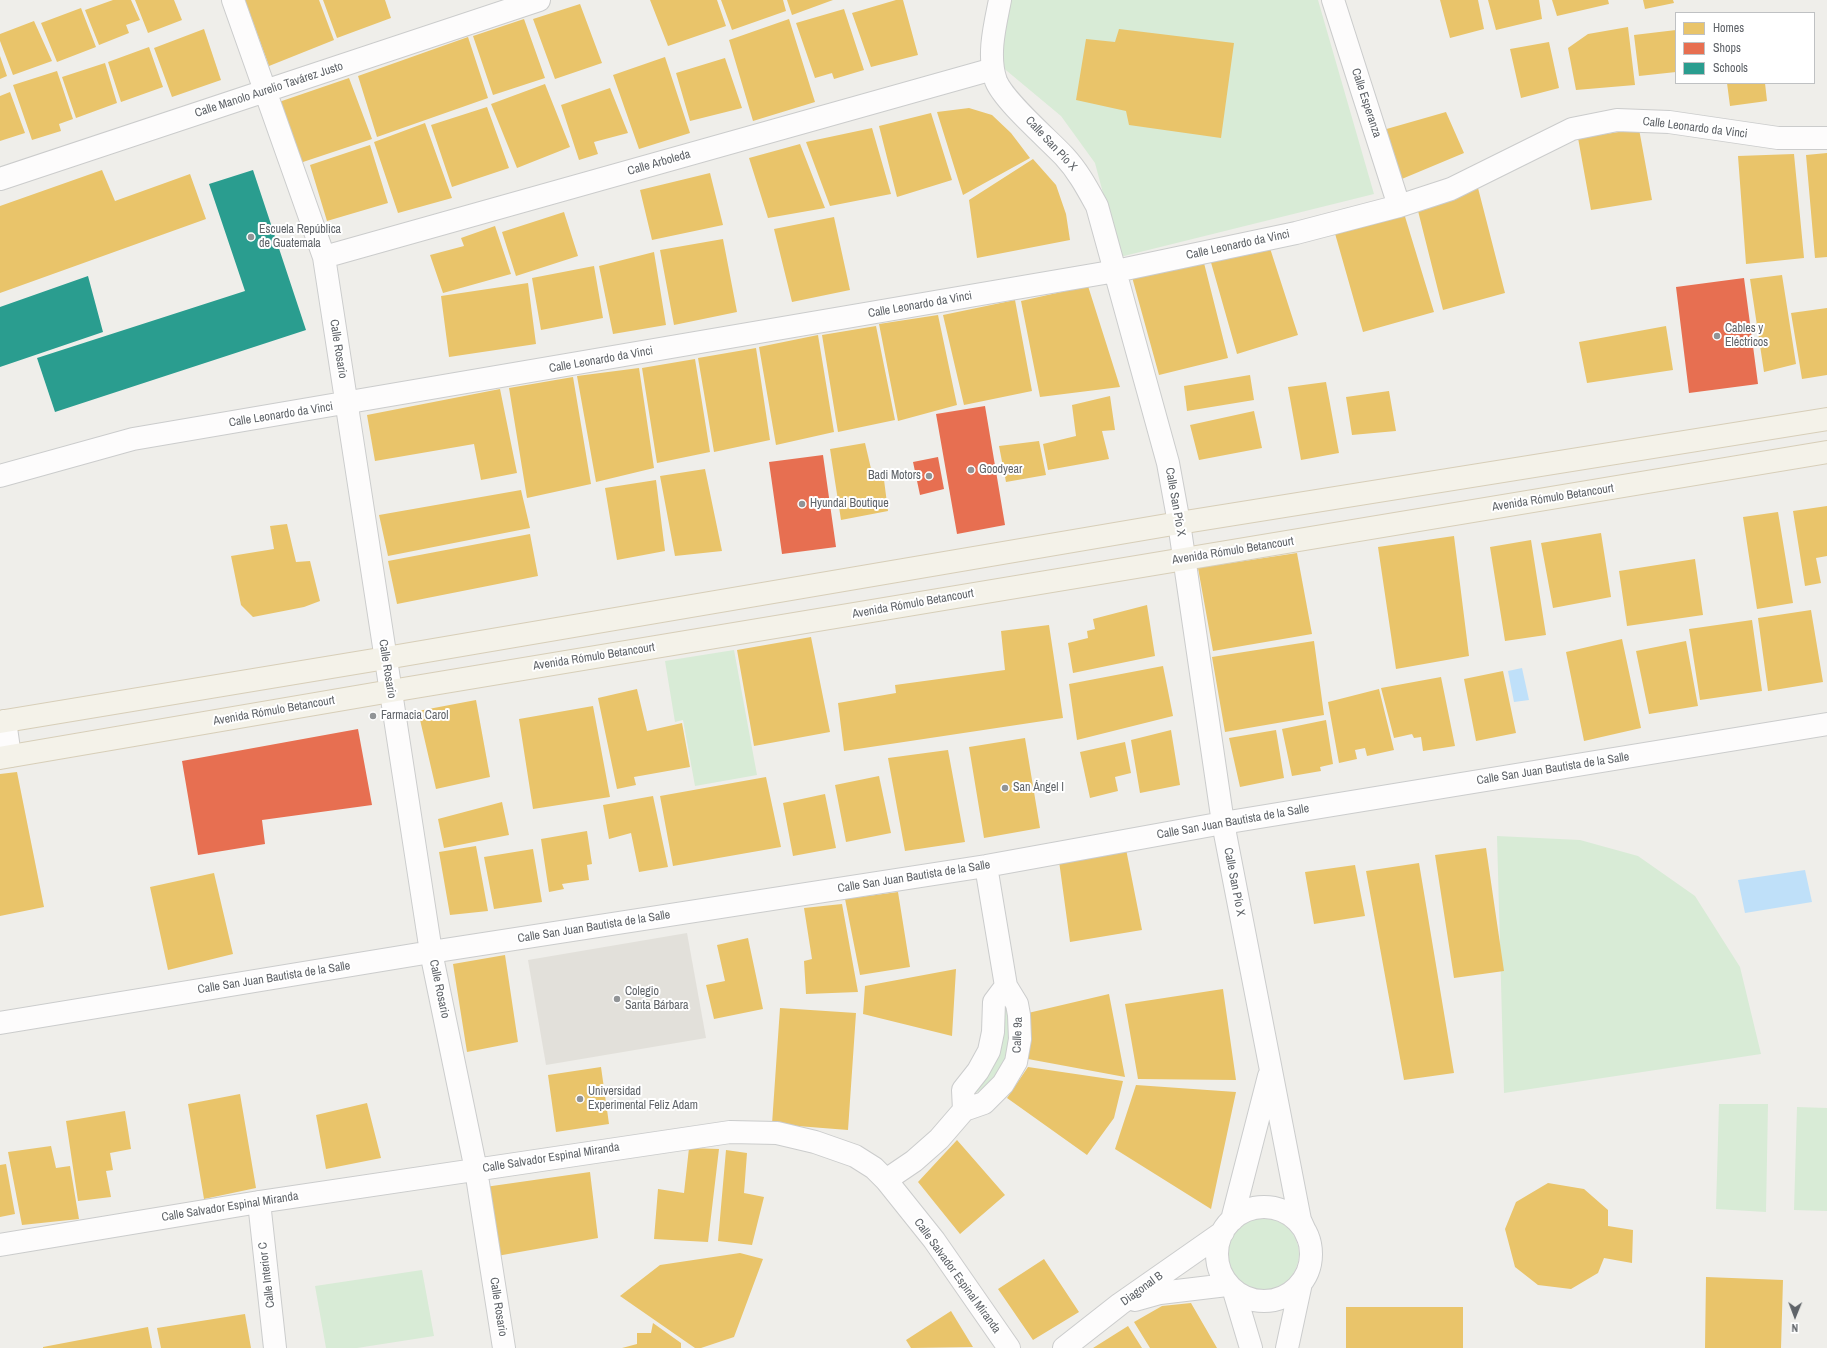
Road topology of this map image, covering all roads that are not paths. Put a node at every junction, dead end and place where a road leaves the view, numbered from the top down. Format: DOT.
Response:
graph roads {
  1 [pos="233,0"];
  2 [pos="539,0"];
  3 [pos="1000,0"];
  4 [pos="1333,0"];
  5 [pos="993,70"];
  6 [pos="265,91"];
  7 [pos="1827,138"];
  8 [pos="0,179"];
  9 [pos="1398,206"];
  10 [pos="324,257"];
  11 [pos="1116,271"];
  12 [pos="346,404"];
  13 [pos="1827,419"];
  14 [pos="1827,452"];
  15 [pos="0,476"];
  16 [pos="1179,522"];
  17 [pos="1184,559"];
  18 [pos="386,658"];
  19 [pos="391,691"];
  20 [pos="2,721"];
  21 [pos="1827,724"];
  22 [pos="5,757"];
  23 [pos="1223,823"];
  24 [pos="986,866"];
  25 [pos="431,952"];
  26 [pos="1006,986"];
  27 [pos="0,1023"];
  28 [pos="1270,1069"];
  29 [pos="964,1110"];
  30 [pos="476,1170"];
  31 [pos="886,1180"];
  32 [pos="259,1202"];
  33 [pos="1228,1226"];
  34 [pos="1309,1240"];
  35 [pos="0,1245"];
  36 [pos="1301,1283"];
  37 [pos="1231,1288"];
  38 [pos="1120,1304"];
  39 [pos="275,1348"];
  40 [pos="504,1348"];
  41 [pos="1009,1348"];
  42 [pos="1064,1348"];
  43 [pos="1251,1348"];
  44 [pos="1286,1348"];
  1 -- 6 [label="street, Calle Rosario"];
  2 -- 6 [label="street, Calle Manolo Aurelio Tavárez Justo"];
  3 -- 5 [label="street, Calle San Pío X"];
  4 -- 9 [label="street, Calle Esperanza"];
  5 -- 10 [label="street, Calle Arboleda"];
  5 -- 11 [label="street, Calle San Pío X"];
  6 -- 8 [label="street, Calle Manolo Aurelio Tavárez Justo"];
  6 -- 10 [label="street, Calle Rosario"];
  7 -- 9 [label="street, Calle Leonardo da Vinci"];
  9 -- 11 [label="street, Calle Leonardo da Vinci"];
  10 -- 12 [label="street, Calle Rosario"];
  11 -- 12 [label="street, Calle Leonardo da Vinci"];
  11 -- 16 [label="street, Calle San Pío X"];
  12 -- 15 [label="street, Calle Leonardo da Vinci"];
  12 -- 18 [label="street, Calle Rosario"];
  13 -- 16 [label="main road"];
  14 -- 17 [label="main road, Avenida Rómulo Betancourt"];
  16 -- 17 [label="street, Calle San Pío X"];
  16 -- 18 [label="main road"];
  17 -- 19 [label="main road, Avenida Rómulo Betancourt"];
  17 -- 23 [label="street, Calle San Pío X"];
  18 -- 19 [label="street, Calle Rosario"];
  18 -- 20 [label="main road"];
  19 -- 22 [label="main road, Avenida Rómulo Betancourt"];
  19 -- 25 [label="street, Calle Rosario"];
  20 -- 22 [label="street"];
  21 -- 23 [label="street, Calle San Juan Bautista de la Salle"];
  23 -- 24 [label="street, Calle San Juan Bautista de la Salle"];
  23 -- 28 [label="street, Calle San Pío X"];
  24 -- 25 [label="street, Calle San Juan Bautista de la Salle"];
  24 -- 26 [label="street, Calle 9a"];
  25 -- 27 [label="street, Calle San Juan Bautista de la Salle"];
  25 -- 30 [label="street, Calle Rosario"];
  26 -- 29 [label="street, Calle 9a"];
  26 -- 29 [label="street, Calle 9a"];
  28 -- 33 [label="street, Calle San Pío X"];
  28 -- 34 [label="street, Calle San Pío X"];
  29 -- 31 [label="street, Calle 9a"];
  30 -- 31 [label="street, Calle Salvador Espinal Miranda"];
  30 -- 32 [label="street, Calle Salvador Espinal Miranda"];
  30 -- 40 [label="street, Calle Rosario"];
  31 -- 41 [label="street, Calle Salvador Espinal Miranda"];
  32 -- 35 [label="street, Calle Salvador Espinal Miranda"];
  32 -- 39 [label="street, Calle Interior C"];
  33 -- 34 [label="street"];
  33 -- 37 [label="street"];
  33 -- 38 [label="street, Diagonal B"];
  34 -- 36 [label="street"];
  36 -- 37 [label="street"];
  36 -- 44 [label="street"];
  37 -- 38 [label="street"];
  37 -- 43 [label="street"];
  38 -- 42 [label="street, Diagonal B"];
}
